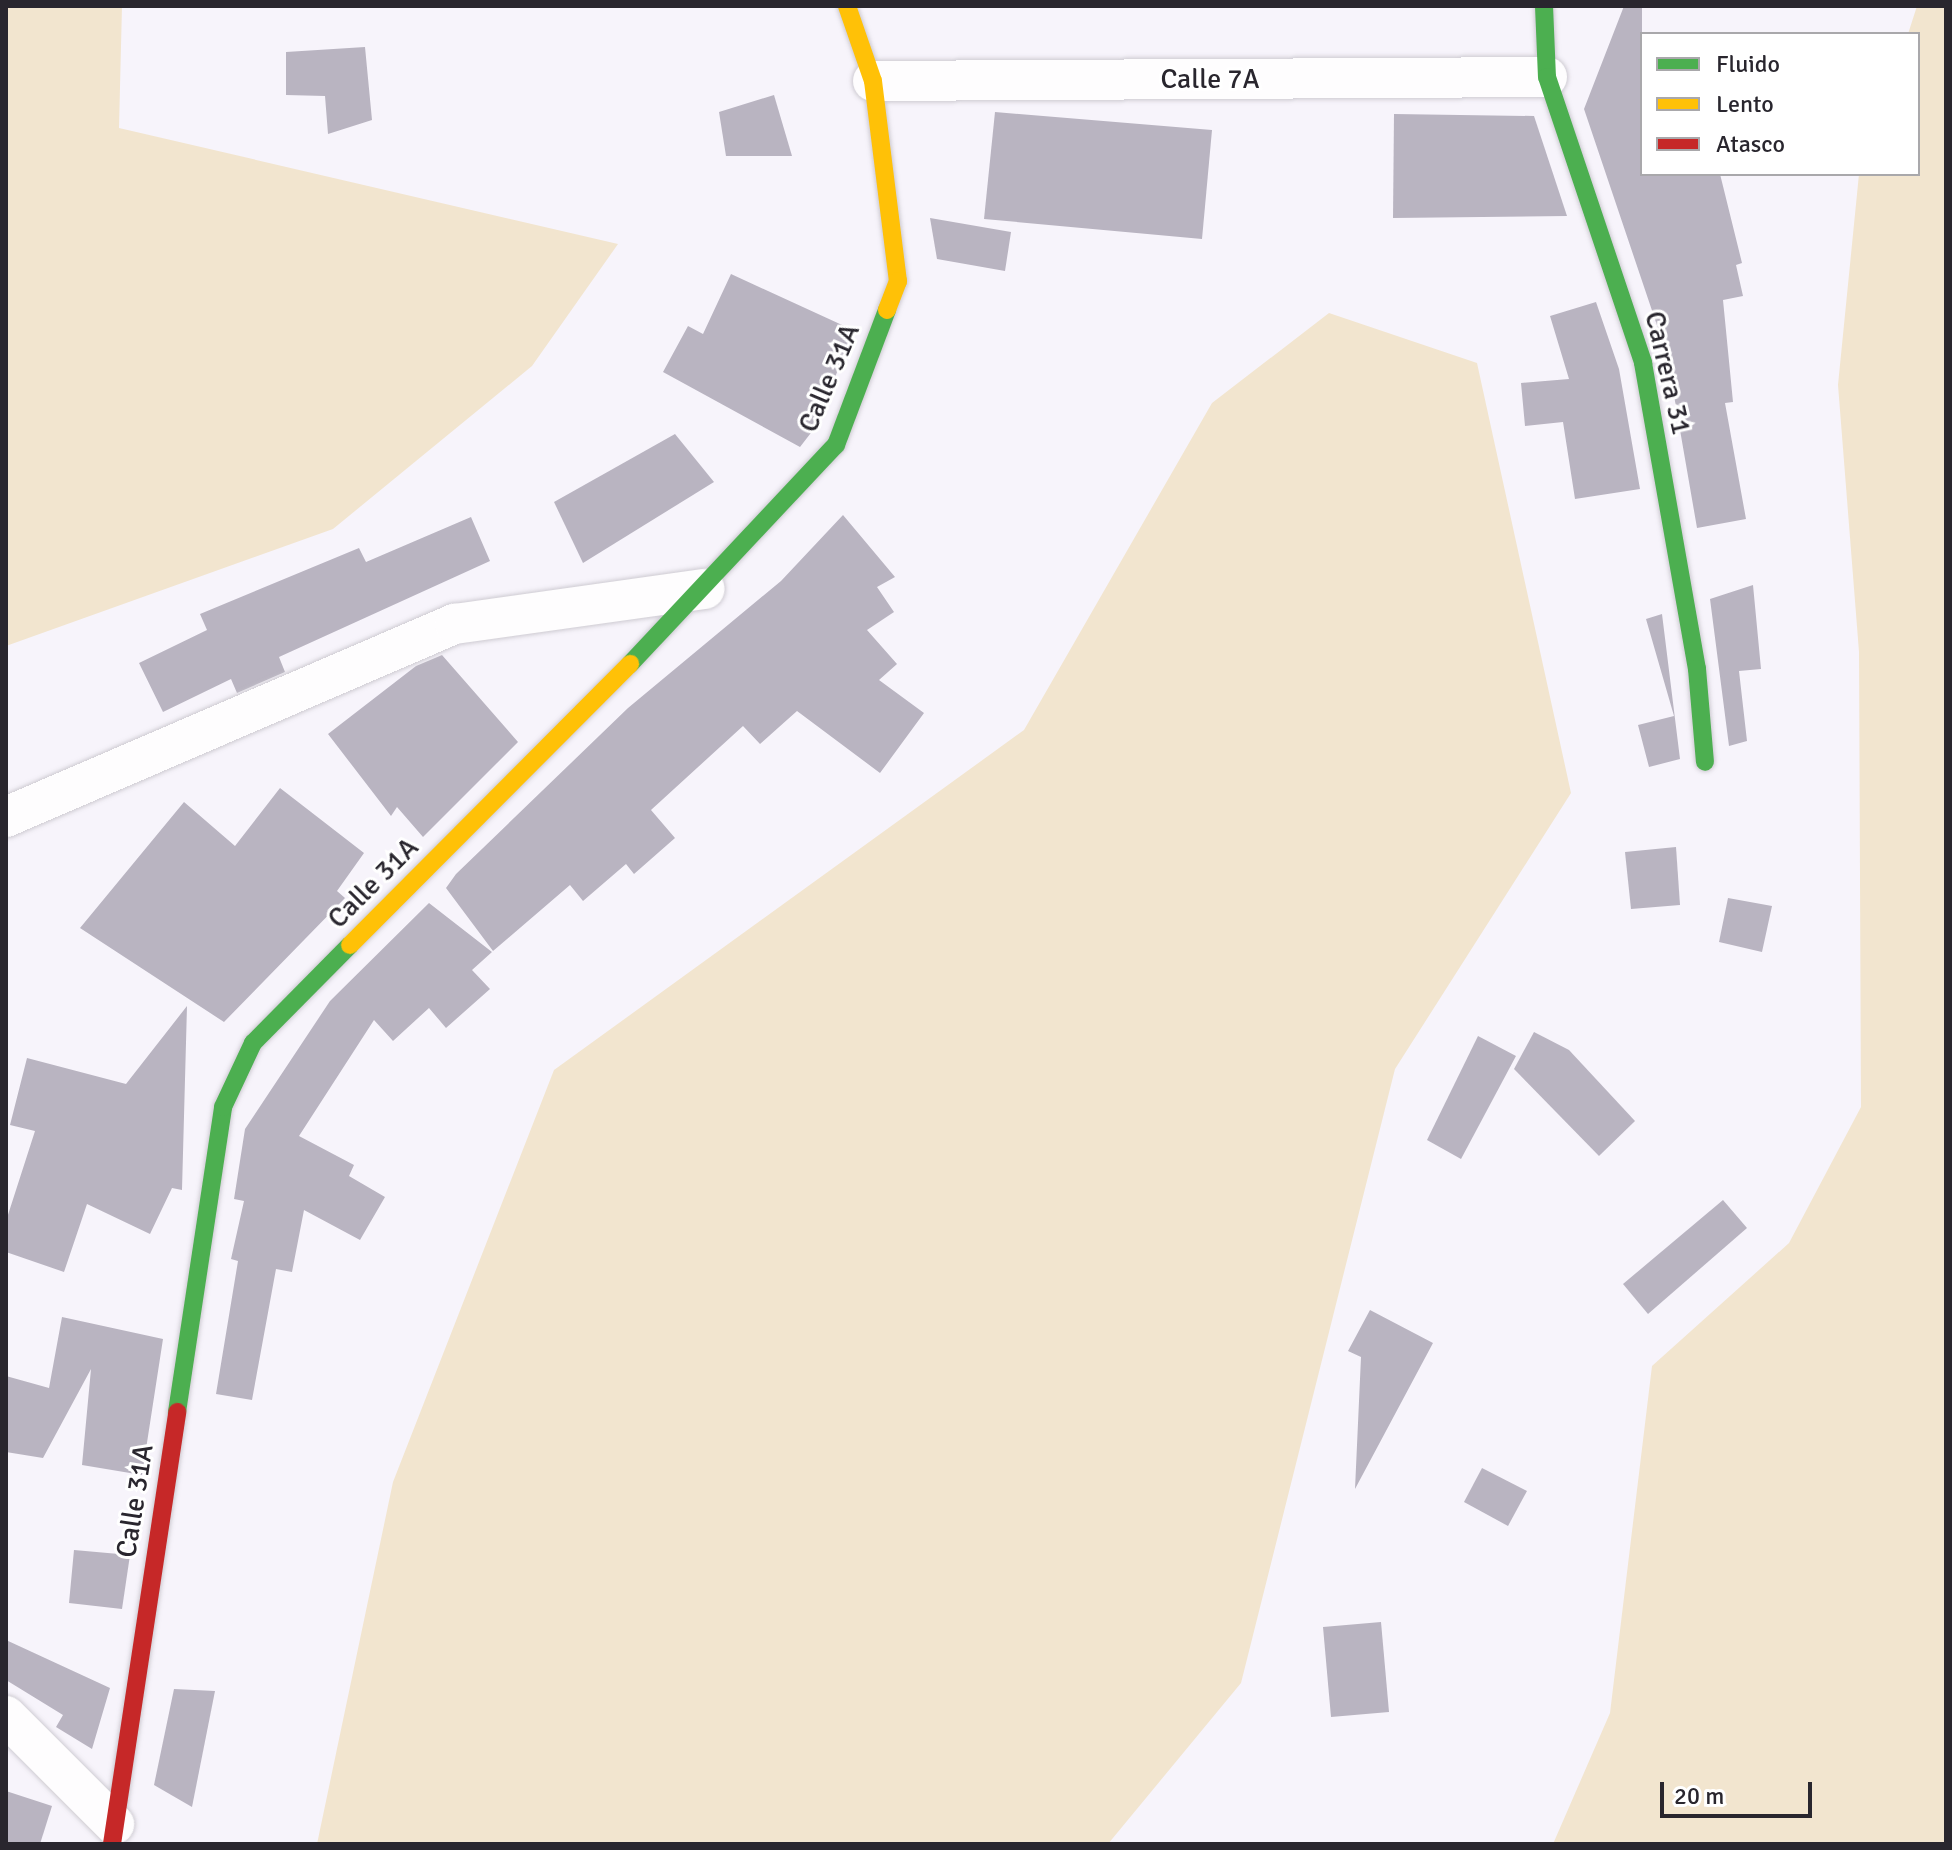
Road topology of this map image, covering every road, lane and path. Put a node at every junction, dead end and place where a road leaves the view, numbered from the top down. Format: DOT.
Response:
graph roads {
  1 [pos="847,6"];
  2 [pos="1544,6"];
  3 [pos="1547,77"];
  4 [pos="873,81"];
  5 [pos="705,589"];
  6 [pos="1705,762"];
  7 [pos="6,817"];
  8 [pos="6,1716"];
  9 [pos="113,1834"];
  1 -- 4 [label="street, Calle 31A"];
  2 -- 3 [label="street, Carrera 31"];
  3 -- 4 [label="street, Calle 7A"];
  3 -- 6 [label="street, Carrera 31"];
  4 -- 5 [label="street, Calle 31A"];
  5 -- 7 [label="street"];
  5 -- 9 [label="street, Calle 31A"];
  8 -- 9 [label="street"];
}
